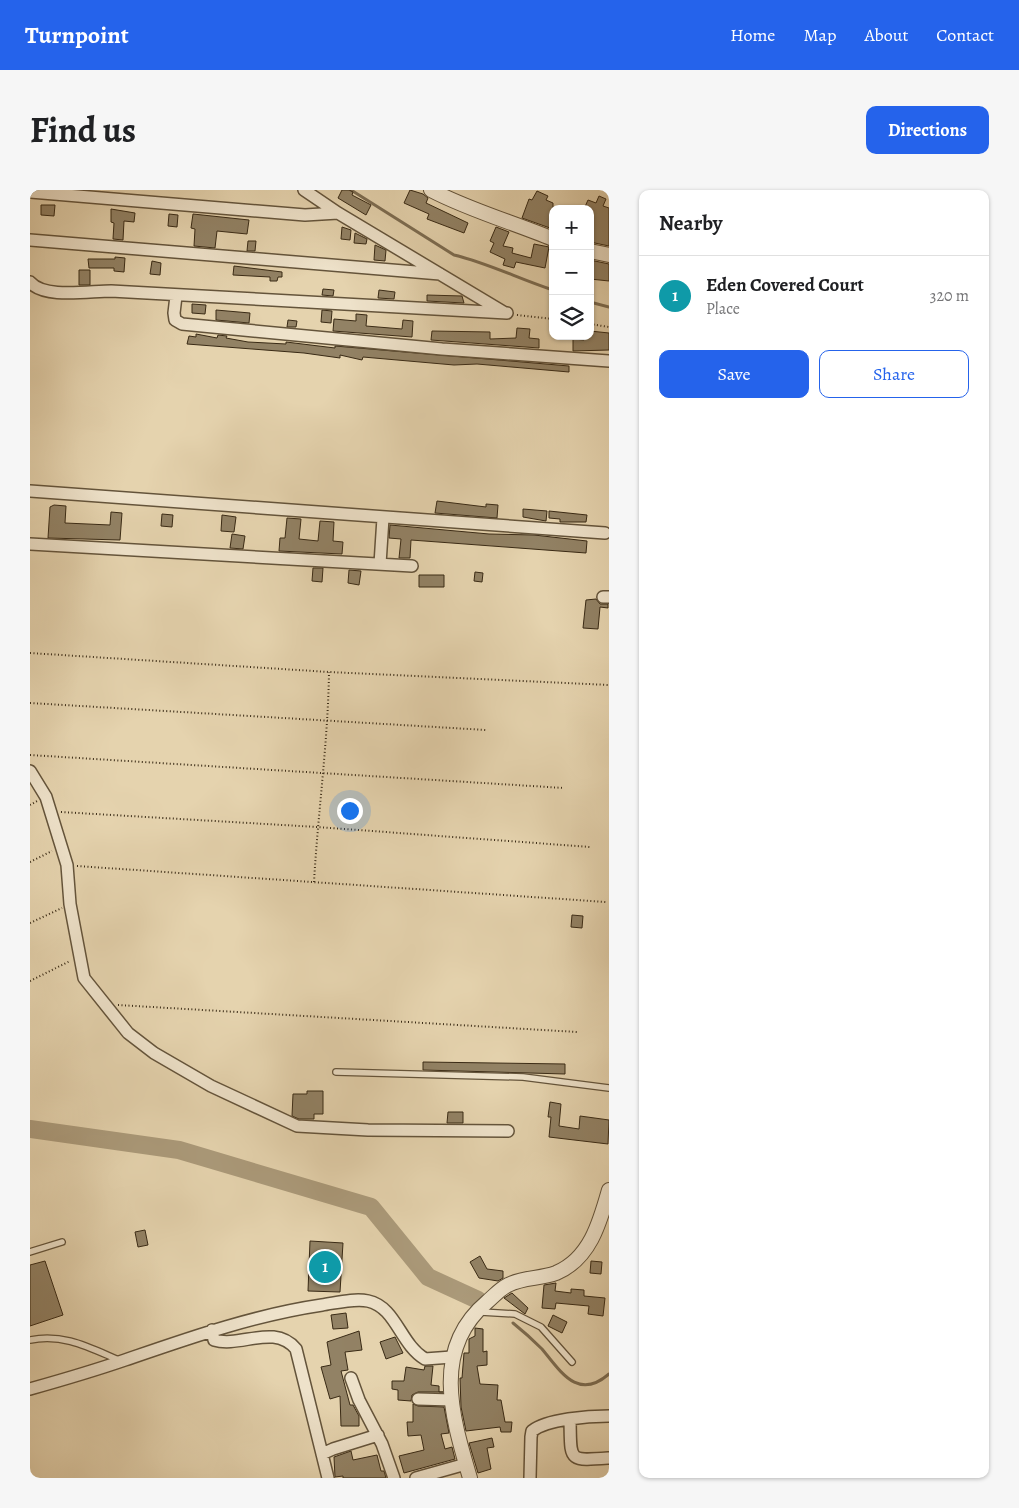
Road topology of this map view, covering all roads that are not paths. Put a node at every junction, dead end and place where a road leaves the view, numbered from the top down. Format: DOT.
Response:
graph roads {
  1 [pos="304,190"];
  2 [pos="430,190"];
  3 [pos="30,192"];
  4 [pos="338,214"];
  5 [pos="549,237"];
  6 [pos="30,240"];
  7 [pos="594,252"];
  8 [pos="609,255"];
  9 [pos="440,274"];
  10 [pos="30,282"];
  11 [pos="176,296"];
  12 [pos="609,361"];
  13 [pos="30,491"];
  14 [pos="383,518"];
  15 [pos="606,533"];
  16 [pos="30,544"];
  17 [pos="380,564"];
  18 [pos="412,566"];
  19 [pos="30,771"];
  20 [pos="336,1072"];
  21 [pos="609,1088"];
  22 [pos="508,1131"];
  23 [pos="609,1190"];
  24 [pos="62,1242"];
  25 [pos="30,1252"];
  26 [pos="475,1312"];
  27 [pos="212,1330"];
  28 [pos="30,1340"];
  29 [pos="452,1357"];
  30 [pos="122,1361"];
  31 [pos="572,1362"];
  32 [pos="351,1378"];
  33 [pos="30,1389"];
  34 [pos="418,1399"];
  35 [pos="452,1400"];
  36 [pos="609,1416"];
  37 [pos="570,1420"];
  38 [pos="378,1436"];
  39 [pos="322,1454"];
  40 [pos="609,1458"];
  41 [pos="466,1464"];
  42 [pos="328,1478"];
  43 [pos="394,1478"];
  44 [pos="416,1478"];
  45 [pos="470,1478"];
  46 [pos="530,1478"];
  1 -- 4 [label="street"];
  2 -- 5 [label="street"];
  3 -- 4 [label="street"];
  4 -- 9 [label="street"];
  6 -- 9 [label="street"];
  7 -- 8 [label="street"];
  9 -- 11 [label="street"];
  10 -- 11 [label="street"];
  11 -- 12 [label="street"];
  13 -- 14 [label="street"];
  14 -- 15 [label="street"];
  14 -- 17 [label="street"];
  16 -- 17 [label="street"];
  17 -- 18 [label="street"];
  19 -- 22 [label="street"];
  20 -- 21 [label="lane"];
  23 -- 26 [label="street"];
  24 -- 25 [label="lane"];
  26 -- 29 [label="street"];
  26 -- 31 [label="lane"];
  27 -- 29 [label="street"];
  27 -- 30 [label="street"];
  27 -- 39 [label="street"];
  28 -- 30 [label="lane"];
  29 -- 35 [label="street"];
  30 -- 33 [label="street"];
  32 -- 38 [label="street"];
  34 -- 35 [label="street"];
  35 -- 41 [label="street"];
  36 -- 37 [label="street"];
  37 -- 40 [label="street"];
  37 -- 46 [label="street"];
  38 -- 39 [label="street"];
  38 -- 43 [label="street"];
  39 -- 42 [label="street"];
  41 -- 44 [label="street"];
  41 -- 45 [label="street"];
}
